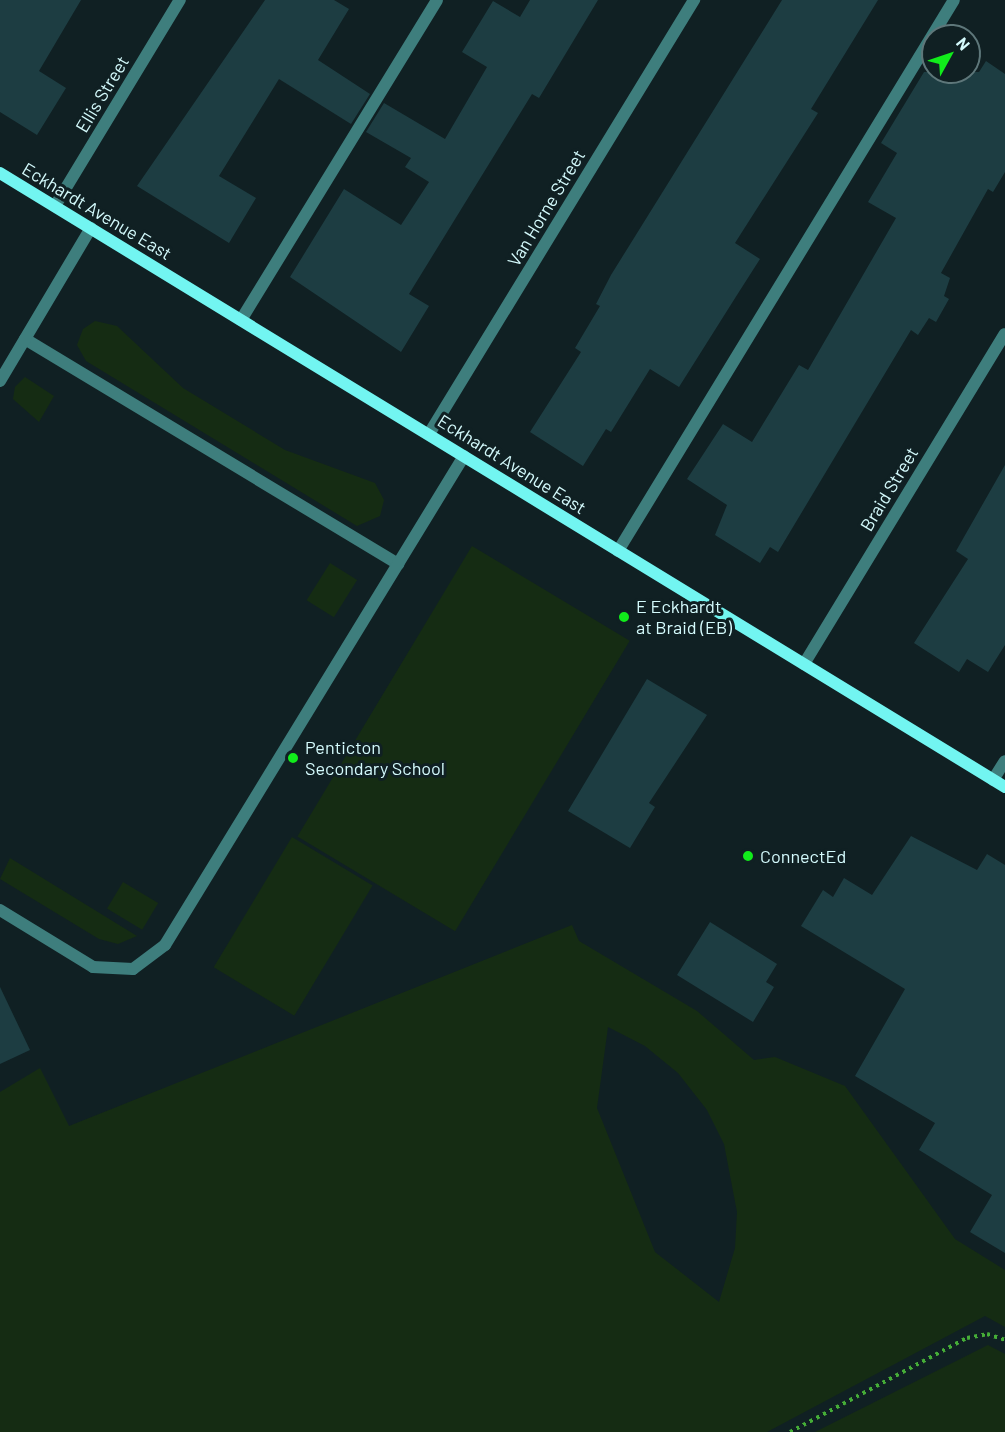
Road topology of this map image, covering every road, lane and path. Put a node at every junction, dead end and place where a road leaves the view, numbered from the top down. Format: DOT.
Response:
graph roads {
  1 [pos="180,0"];
  2 [pos="437,0"];
  3 [pos="694,0"];
  4 [pos="954,0"];
  5 [pos="0,173"];
  6 [pos="55,206"];
  7 [pos="91,228"];
  8 [pos="242,320"];
  9 [pos="1005,334"];
  10 [pos="25,339"];
  11 [pos="0,381"];
  12 [pos="429,434"];
  13 [pos="464,456"];
  14 [pos="618,551"];
  15 [pos="398,564"];
  16 [pos="804,664"];
  17 [pos="1005,761"];
  18 [pos="993,780"];
  19 [pos="1005,787"];
  20 [pos="0,910"];
  21 [pos="1005,1340"];
  22 [pos="790,1432"];
  1 -- 6 [label="street, Ellis Street"];
  2 -- 8 [label="street"];
  3 -- 12 [label="street, Van Horne Street"];
  4 -- 14 [label="street"];
  5 -- 6 [label="main road, Eckhardt Avenue East"];
  6 -- 7 [label="main road, Eckhardt Avenue East"];
  7 -- 8 [label="main road, Eckhardt Avenue East"];
  7 -- 10 [label="street"];
  8 -- 12 [label="main road, Eckhardt Avenue East"];
  9 -- 16 [label="street, Braid Street"];
  10 -- 11 [label="street"];
  10 -- 15 [label="street"];
  12 -- 13 [label="main road, Eckhardt Avenue East"];
  13 -- 14 [label="main road, Eckhardt Avenue East"];
  13 -- 15 [label="street"];
  14 -- 16 [label="main road, Eckhardt Avenue East"];
  15 -- 20 [label="street"];
  16 -- 18 [label="main road, Eckhardt Avenue East"];
  17 -- 18 [label="street"];
  18 -- 19 [label="main road, Eckhardt Avenue East"];
  21 -- 22 [label="path"];
}
